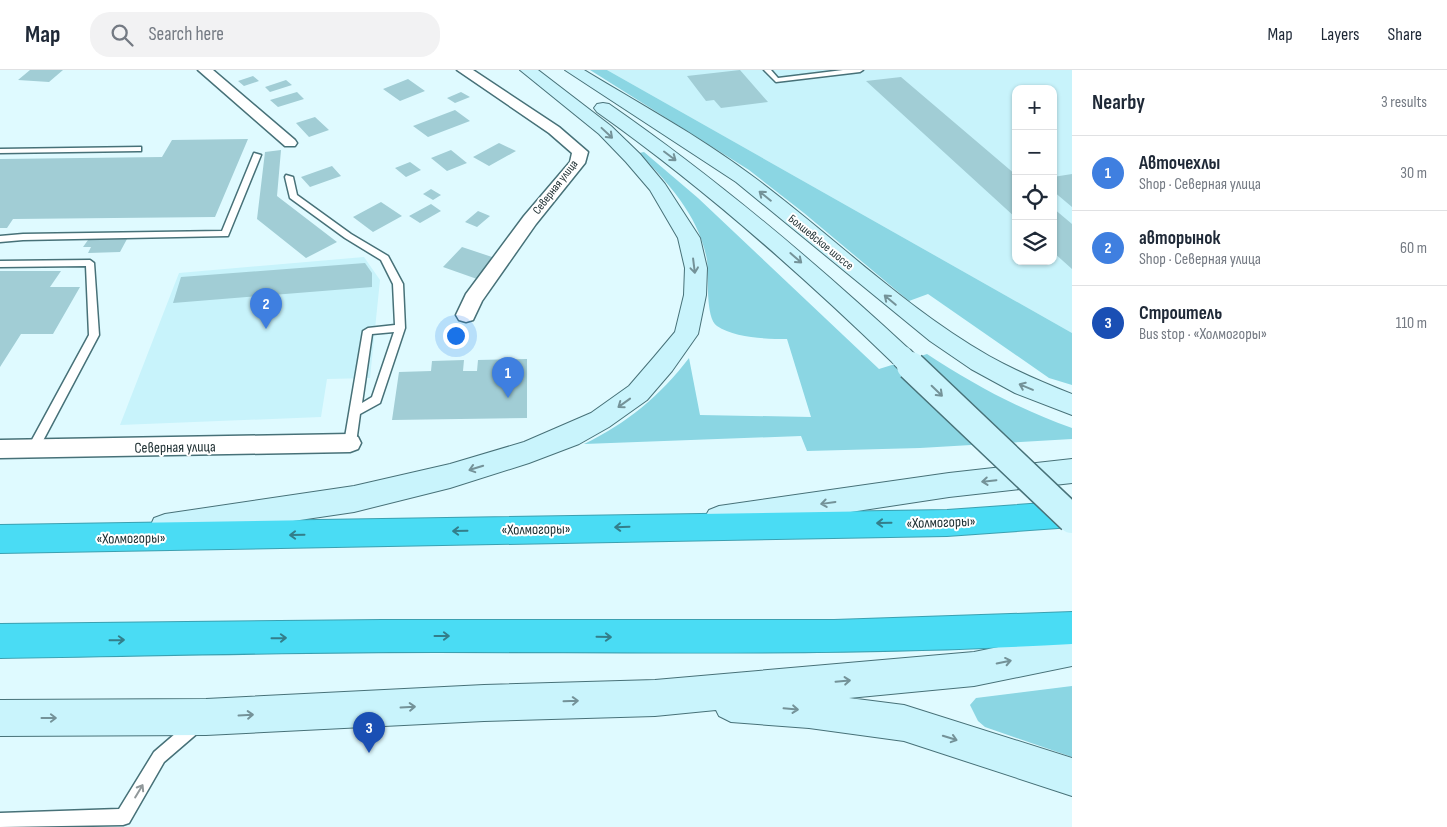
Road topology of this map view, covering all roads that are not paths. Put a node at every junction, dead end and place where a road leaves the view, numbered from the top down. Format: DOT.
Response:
graph roads {
  1 [pos="205,70"];
  2 [pos="464,70"];
  3 [pos="528,70"];
  4 [pos="542,70"];
  5 [pos="573,70"];
  6 [pos="767,70"];
  7 [pos="860,70"];
  8 [pos="290,143"];
  9 [pos="138,149"];
  10 [pos="0,151"];
  11 [pos="258,155"];
  12 [pos="289,177"];
  13 [pos="0,240"];
  14 [pos="0,264"];
  15 [pos="466,315"];
  16 [pos="400,328"];
  17 [pos="1072,405"];
  18 [pos="355,412"];
  19 [pos="350,443"];
  20 [pos="33,449"];
  21 [pos="0,450"];
  22 [pos="1072,471"];
  23 [pos="1072,514"];
  24 [pos="1072,519"];
  25 [pos="671,526"];
  26 [pos="0,539"];
  27 [pos="90,539"];
  28 [pos="1072,628"];
  29 [pos="0,642"];
  30 [pos="1072,648"];
  31 [pos="655,698"];
  32 [pos="206,717"];
  33 [pos="0,718"];
  34 [pos="1072,777"];
  35 [pos="0,822"];
  36 [pos="122,822"];
  1 -- 8 [label="street"];
  2 -- 15 [label="street, Северная улица"];
  3 -- 27 [label="main road, one-way"];
  4 -- 24 [label="main road, one-way, bridge"];
  17 -- 5 [label="main road, Болшевское шоссе, one-way"];
  6 -- 7 [label="lane"];
  9 -- 10 [label="lane"];
  11 -- 13 [label="lane"];
  12 -- 16 [label="lane"];
  14 -- 20 [label="lane"];
  16 -- 18 [label="lane"];
  16 -- 18 [label="lane"];
  18 -- 19 [label="lane"];
  19 -- 20 [label="street, Северная улица"];
  20 -- 21 [label="street, Северная улица"];
  22 -- 25 [label="main road, one-way"];
  23 -- 25 [label="highway, «Холмогоры», one-way"];
  25 -- 27 [label="highway, «Холмогоры», one-way"];
  26 -- 27 [label="highway, «Холмогоры»"];
  29 -- 28 [label="highway, one-way"];
  31 -- 30 [label="main road, one-way"];
  32 -- 31 [label="main road, one-way"];
  31 -- 34 [label="main road, one-way"];
  33 -- 32 [label="main road, one-way"];
  36 -- 32 [label="lane, one-way"];
  35 -- 36 [label="lane"];
}
